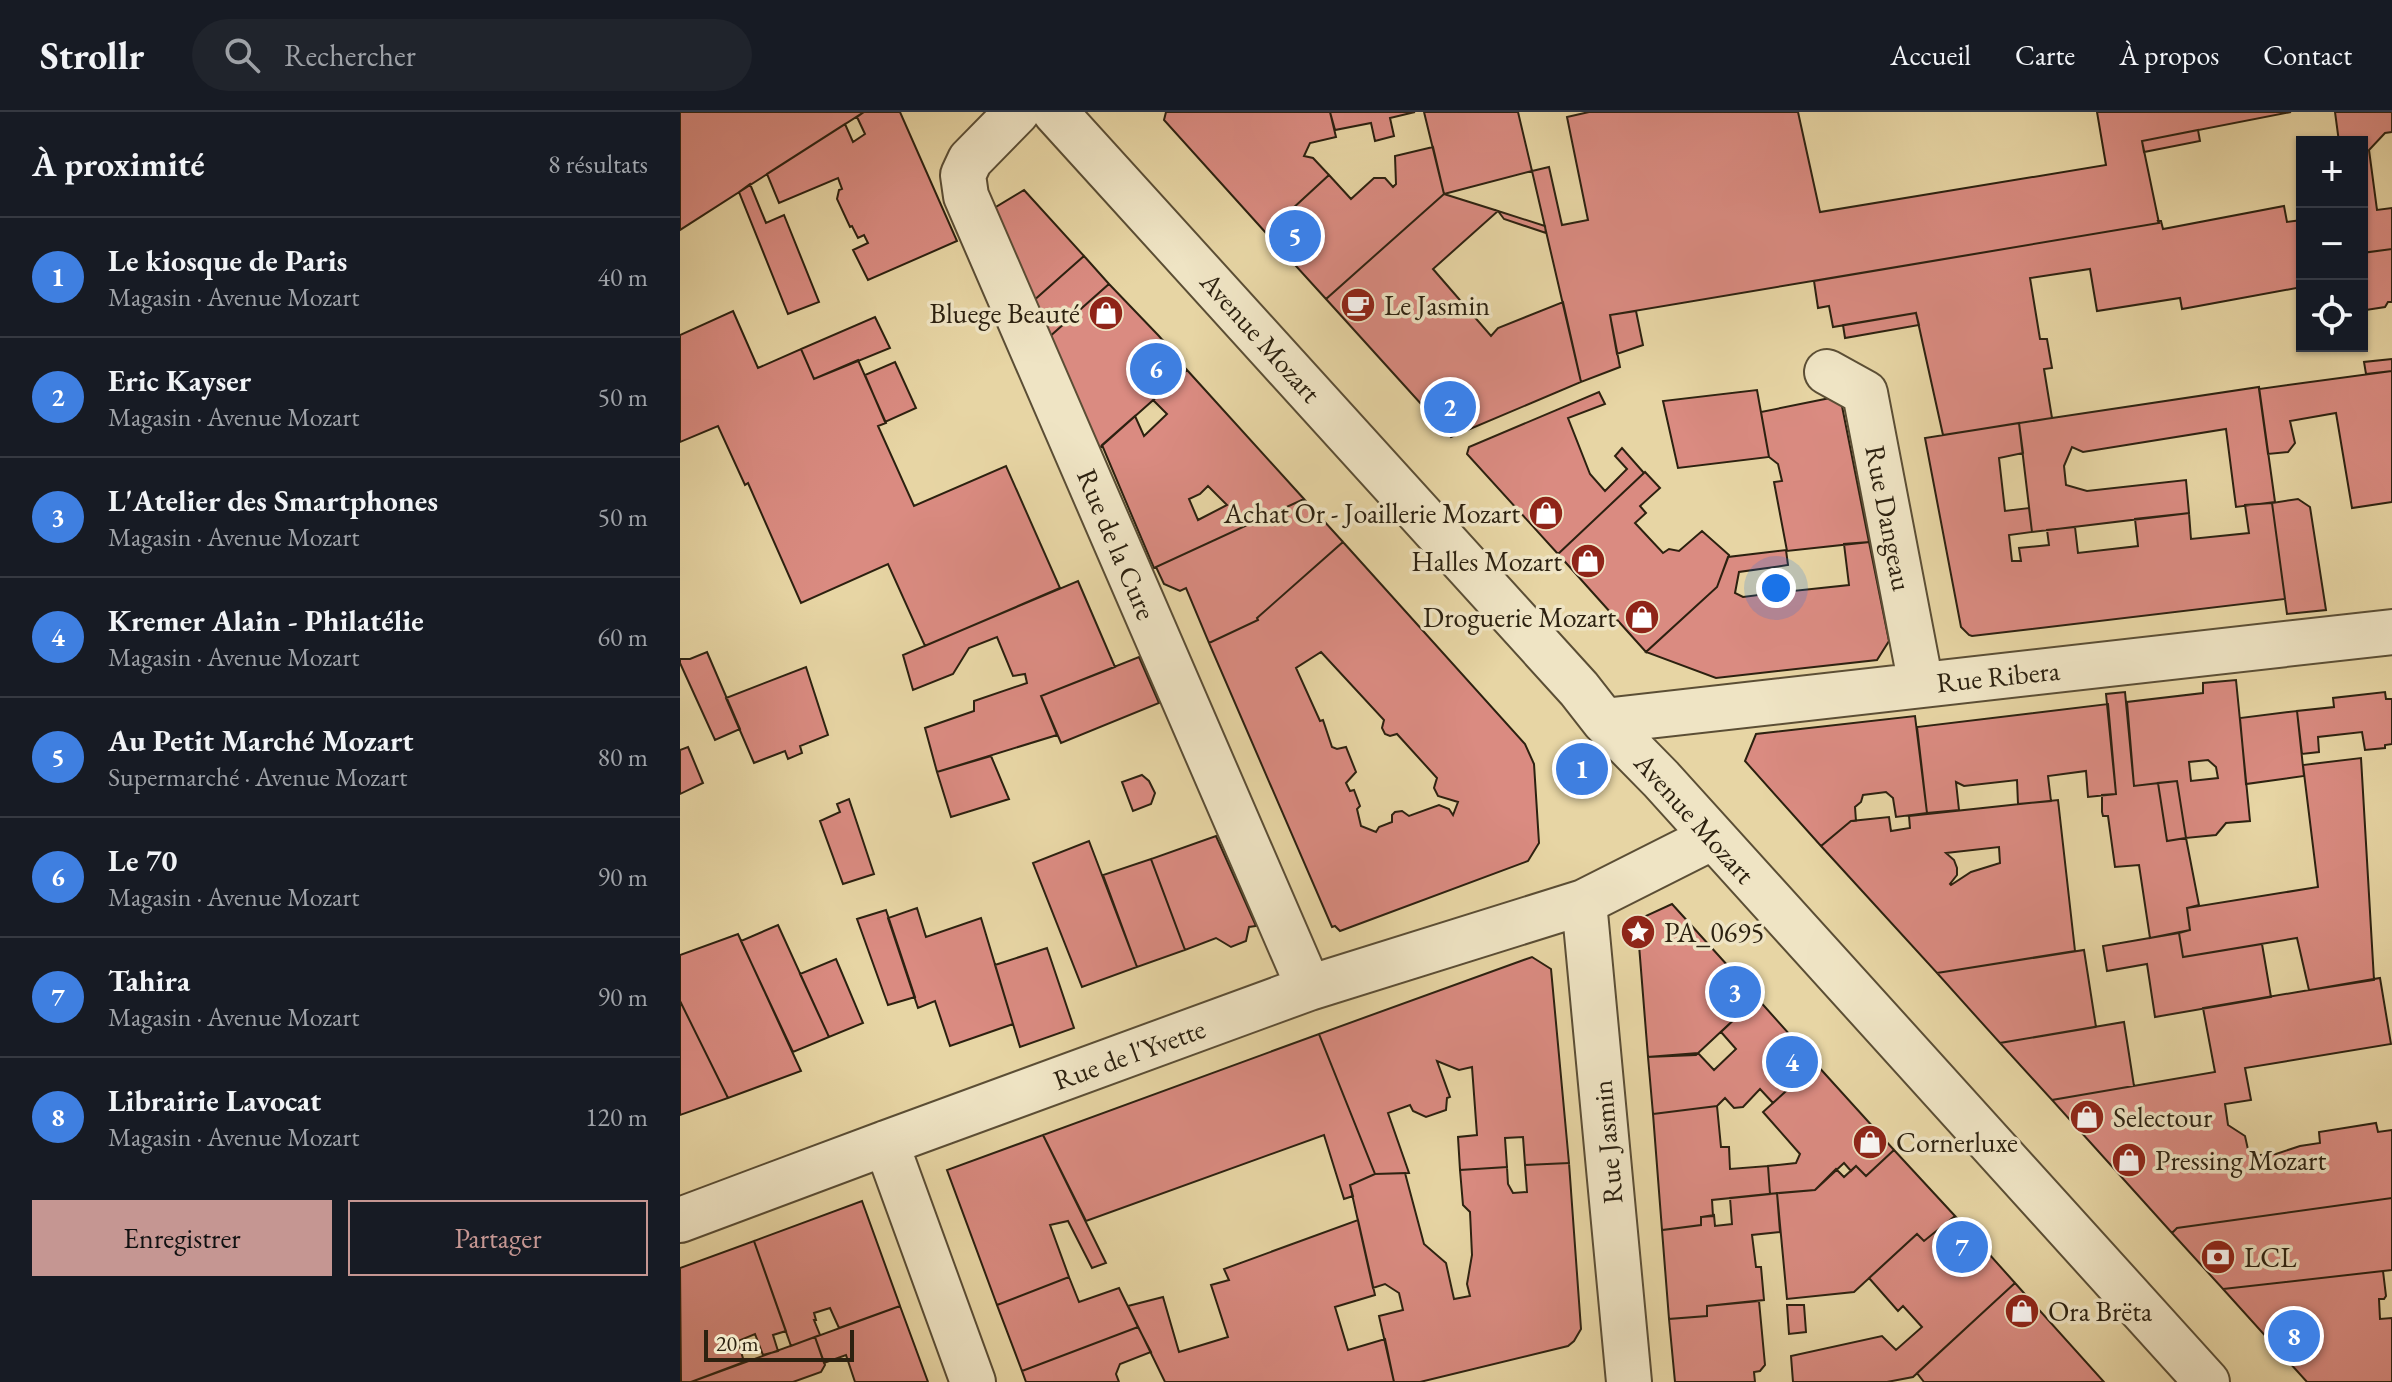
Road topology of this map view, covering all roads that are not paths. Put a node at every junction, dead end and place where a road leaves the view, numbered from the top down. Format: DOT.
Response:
graph roads {
  1 [pos="1017,112"];
  2 [pos="1055,112"];
  3 [pos="1827,372"];
  4 [pos="2392,632"];
  5 [pos="1921,685"];
  6 [pos="1604,721"];
  7 [pos="1713,837"];
  8 [pos="1584,902"];
  9 [pos="1309,988"];
  10 [pos="886,1143"];
  11 [pos="680,1220"];
  12 [pos="973,1382"];
  13 [pos="1629,1382"];
  14 [pos="2207,1382"];
  1 -- 9 [label="street, Rue de la Cure"];
  2 -- 6 [label="street, Avenue Mozart"];
  3 -- 5 [label="street, Rue Dangeau"];
  4 -- 5 [label="street, Rue Ribera"];
  5 -- 6 [label="street, Rue Ribera"];
  6 -- 7 [label="street, Avenue Mozart"];
  7 -- 8 [label="street, Rue de l'Yvette"];
  7 -- 14 [label="street, Avenue Mozart"];
  8 -- 9 [label="street, Rue de l'Yvette"];
  8 -- 13 [label="street, Rue Jasmin"];
  9 -- 10 [label="street, Rue de l'Yvette"];
  10 -- 11 [label="street, Rue de l'Yvette"];
  10 -- 12 [label="street"];
}
